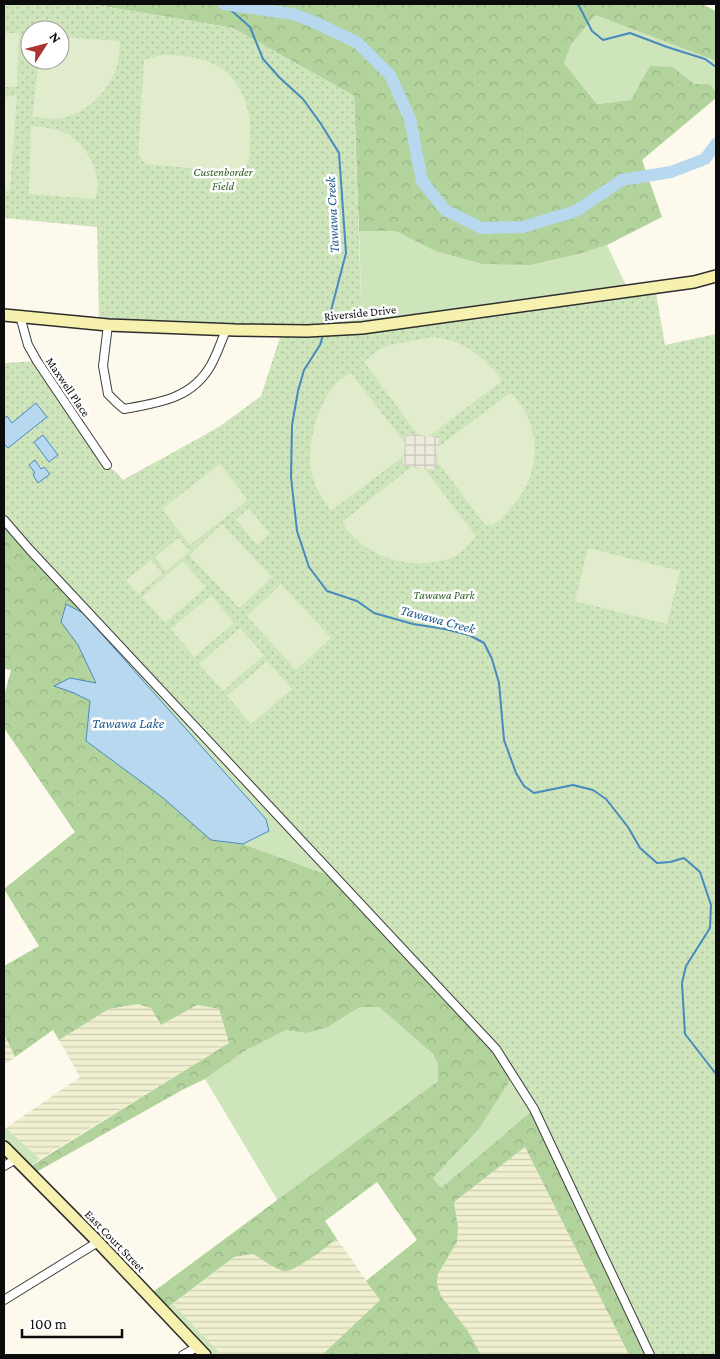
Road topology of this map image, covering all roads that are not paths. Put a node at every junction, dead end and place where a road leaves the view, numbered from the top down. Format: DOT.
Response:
graph roads {
  1 [pos="716,276"];
  2 [pos="4,315"];
  3 [pos="20,316"];
  4 [pos="108,325"];
  5 [pos="226,330"];
  6 [pos="107,466"];
  7 [pos="4,520"];
  8 [pos="4,1147"];
  9 [pos="16,1158"];
  10 [pos="4,1166"];
  11 [pos="98,1242"];
  12 [pos="4,1300"];
  13 [pos="201,1351"];
  14 [pos="183,1355"];
  15 [pos="650,1355"];
  1 -- 5 [label="main road, Riverside Drive"];
  2 -- 3 [label="main road, Riverside Drive"];
  3 -- 4 [label="main road, Riverside Drive"];
  3 -- 6 [label="street, Maxwell Place"];
  4 -- 5 [label="main road, Riverside Drive"];
  4 -- 5 [label="street"];
  7 -- 15 [label="street"];
  8 -- 9 [label="main road, East Court Street"];
  9 -- 10 [label="street"];
  9 -- 11 [label="main road, East Court Street"];
  11 -- 12 [label="street"];
  11 -- 13 [label="main road, East Court Street"];
  13 -- 14 [label="street"];
}
